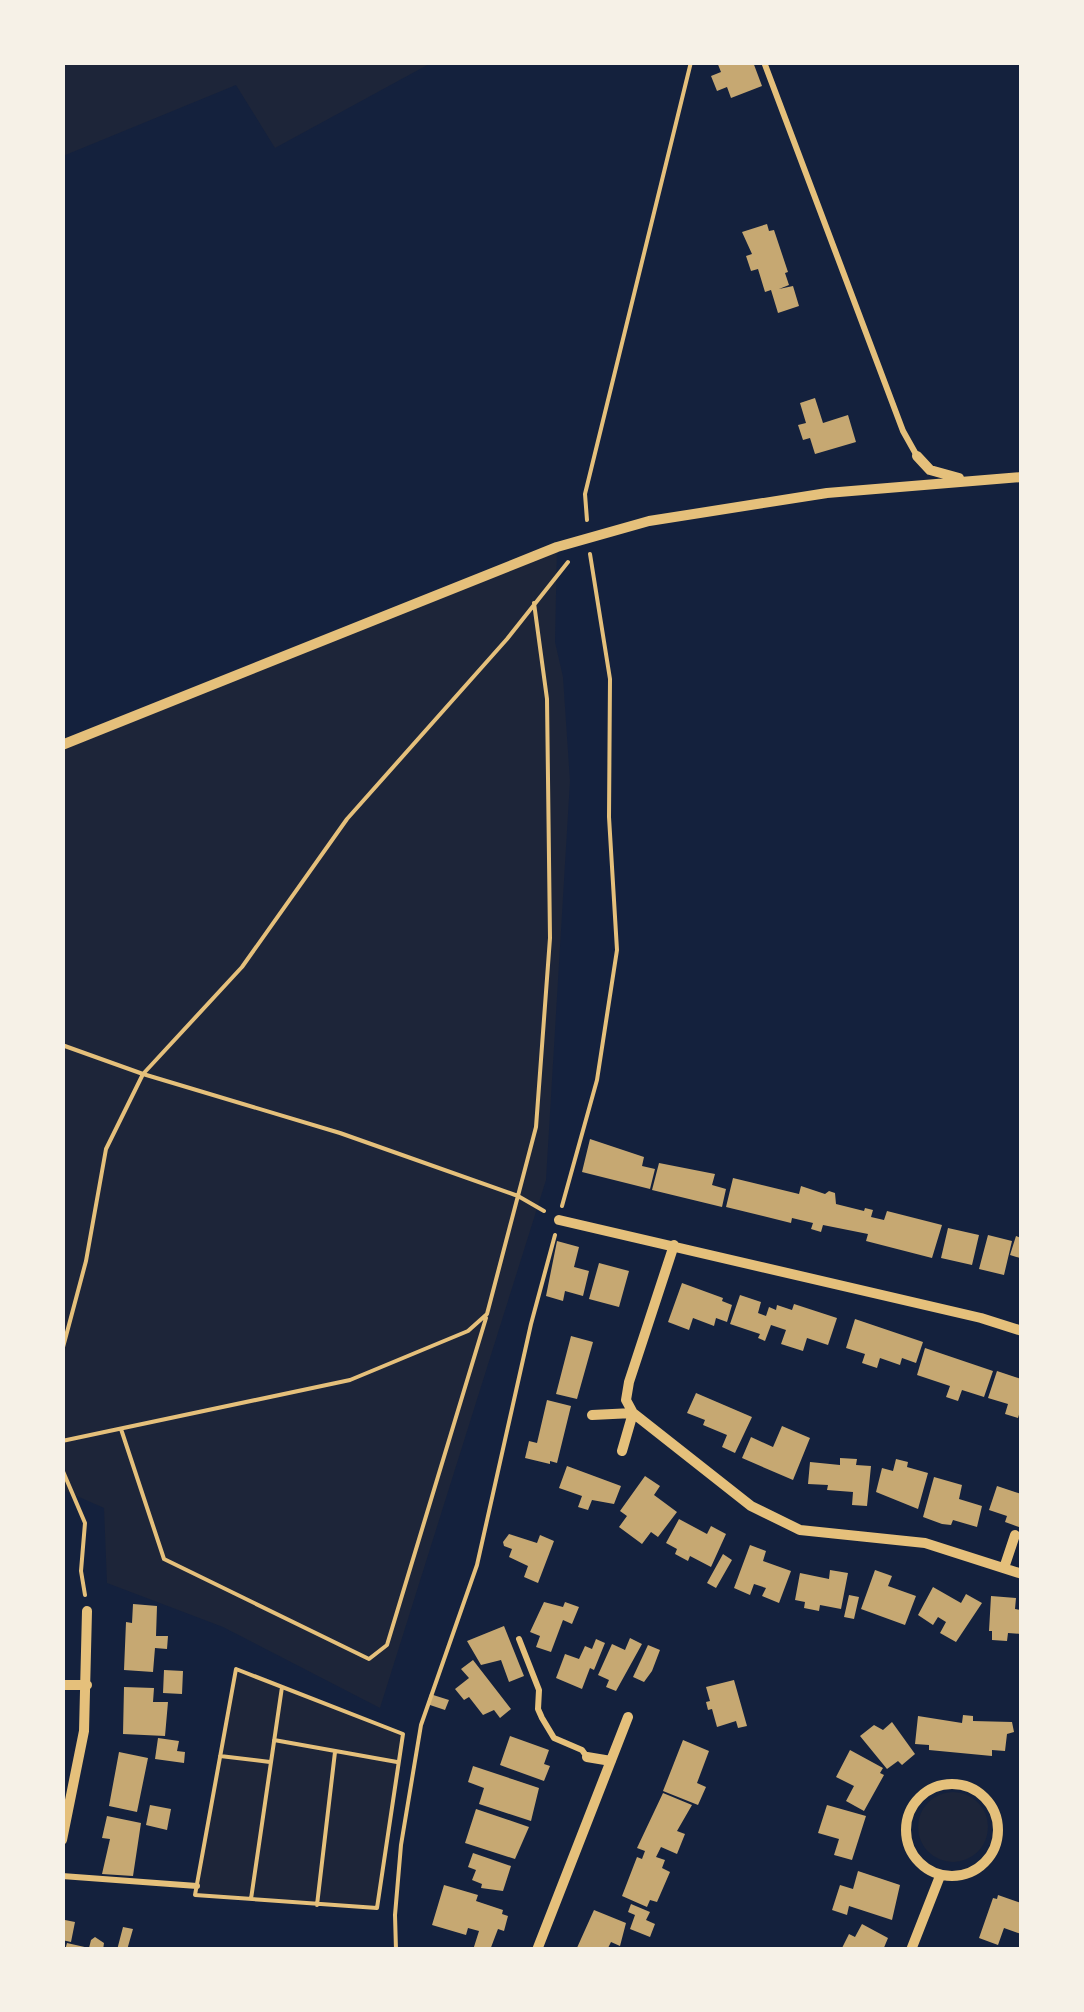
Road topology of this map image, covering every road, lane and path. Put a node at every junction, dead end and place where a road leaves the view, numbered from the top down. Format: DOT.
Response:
graph roads {
  1 [pos="691,62"];
  2 [pos="764,62"];
  3 [pos="916,456"];
  4 [pos="1022,476"];
  5 [pos="980,481"];
  6 [pos="588,540"];
  7 [pos="534,603"];
  8 [pos="62,745"];
  9 [pos="62,1045"];
  10 [pos="143,1074"];
  11 [pos="518,1196"];
  12 [pos="559,1220"];
  13 [pos="674,1246"];
  14 [pos="487,1314"];
  15 [pos="1022,1331"];
  16 [pos="62,1351"];
  17 [pos="633,1413"];
  18 [pos="592,1415"];
  19 [pos="120,1429"];
  20 [pos="62,1441"];
  21 [pos="622,1451"];
  22 [pos="62,1470"];
  23 [pos="1015,1535"];
  24 [pos="1004,1568"];
  25 [pos="1022,1574"];
  26 [pos="88,1610"];
  27 [pos="518,1639"];
  28 [pos="62,1685"];
  29 [pos="88,1686"];
  30 [pos="282,1687"];
  31 [pos="628,1717"];
  32 [pos="274,1740"];
  33 [pos="335,1752"];
  34 [pos="400,1752"];
  35 [pos="414,1755"];
  36 [pos="220,1756"];
  37 [pos="587,1758"];
  38 [pos="270,1762"];
  39 [pos="397,1762"];
  40 [pos="611,1762"];
  41 [pos="62,1840"];
  42 [pos="62,1876"];
  43 [pos="940,1876"];
  44 [pos="197,1886"];
  45 [pos="251,1899"];
  46 [pos="316,1905"];
  47 [pos="396,1950"];
  48 [pos="537,1950"];
  49 [pos="910,1950"];
  1 -- 6 [label="path"];
  2 -- 3 [label="lane"];
  3 -- 5 [label="street"];
  4 -- 5 [label="street"];
  5 -- 6 [label="street"];
  6 -- 7 [label="path"];
  6 -- 8 [label="street"];
  6 -- 12 [label="path"];
  7 -- 10 [label="path"];
  7 -- 11 [label="path"];
  9 -- 10 [label="path"];
  10 -- 11 [label="path"];
  10 -- 16 [label="path"];
  11 -- 12 [label="path"];
  11 -- 14 [label="path"];
  12 -- 13 [label="street"];
  12 -- 35 [label="path"];
  13 -- 15 [label="street"];
  13 -- 17 [label="street"];
  14 -- 19 [label="path"];
  14 -- 19 [label="path"];
  17 -- 18 [label="street"];
  17 -- 21 [label="street"];
  17 -- 24 [label="street"];
  19 -- 20 [label="path"];
  22 -- 26 [label="path"];
  23 -- 24 [label="street"];
  24 -- 25 [label="street"];
  26 -- 29 [label="street"];
  27 -- 37 [label="lane"];
  28 -- 29 [label="street"];
  29 -- 41 [label="street"];
  30 -- 32 [label="path"];
  30 -- 34 [label="path"];
  30 -- 36 [label="path"];
  31 -- 40 [label="street"];
  32 -- 33 [label="path"];
  32 -- 38 [label="path"];
  33 -- 39 [label="path"];
  33 -- 46 [label="path"];
  34 -- 35 [label="path"];
  34 -- 39 [label="path"];
  35 -- 47 [label="path"];
  36 -- 38 [label="path"];
  36 -- 44 [label="path"];
  37 -- 40 [label="street"];
  38 -- 45 [label="path"];
  39 -- 46 [label="path"];
  40 -- 48 [label="street"];
  42 -- 44 [label="lane"];
  43 -- 43 [label="street"];
  43 -- 49 [label="street"];
  44 -- 45 [label="path"];
  45 -- 46 [label="path"];
}
